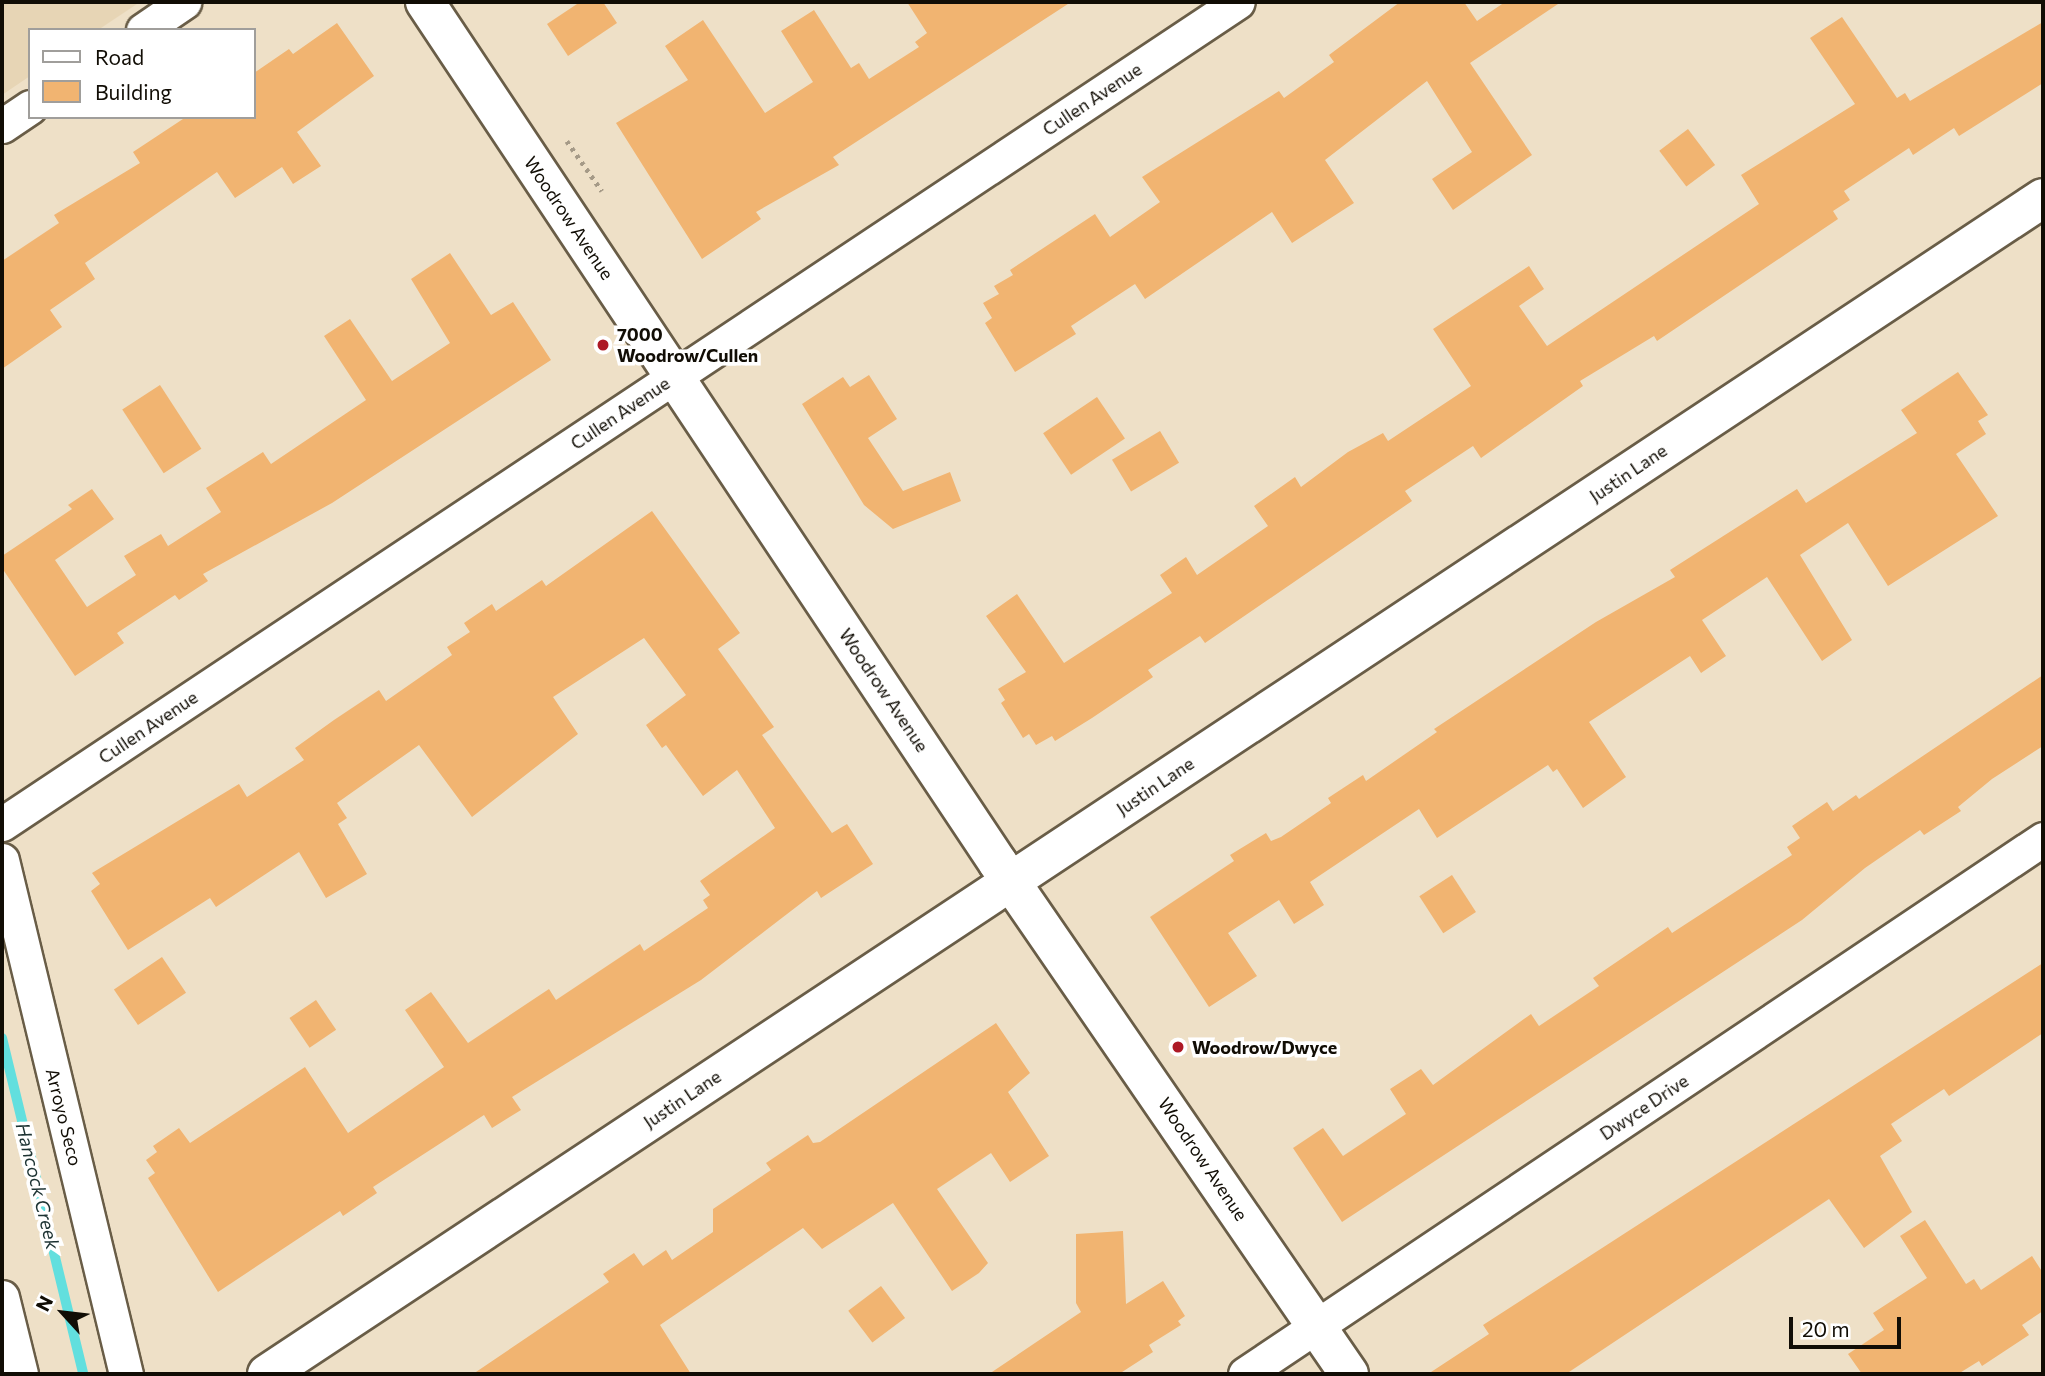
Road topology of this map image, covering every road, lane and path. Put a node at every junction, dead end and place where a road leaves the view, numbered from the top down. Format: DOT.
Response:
graph roads {
  1 [pos="184,2"];
  2 [pos="425,2"];
  3 [pos="1238,2"];
  4 [pos="146,28"];
  5 [pos="28,108"];
  6 [pos="2,126"];
  7 [pos="2043,198"];
  8 [pos="675,376"];
  9 [pos="2,824"];
  10 [pos="2043,839"];
  11 [pos="2,860"];
  12 [pos="1011,882"];
  13 [pos="2,1297"];
  14 [pos="1317,1326"];
  15 [pos="21,1374"];
  16 [pos="126,1374"];
  17 [pos="267,1374"];
  18 [pos="1245,1374"];
  19 [pos="1349,1374"];
  1 -- 4 [label="street"];
  2 -- 8 [label="street, Woodrow Avenue"];
  3 -- 8 [label="street, Cullen Avenue"];
  5 -- 6 [label="street"];
  7 -- 12 [label="street, Justin Lane"];
  8 -- 9 [label="street, Cullen Avenue"];
  8 -- 12 [label="street, Woodrow Avenue"];
  10 -- 14 [label="street, Dwyce Drive"];
  11 -- 16 [label="street, Arroyo Seco"];
  12 -- 14 [label="street, Woodrow Avenue"];
  12 -- 17 [label="street, Justin Lane"];
  13 -- 15 [label="street"];
  14 -- 18 [label="street, Dwyce Drive"];
  14 -- 19 [label="street, Woodrow Avenue"];
}
